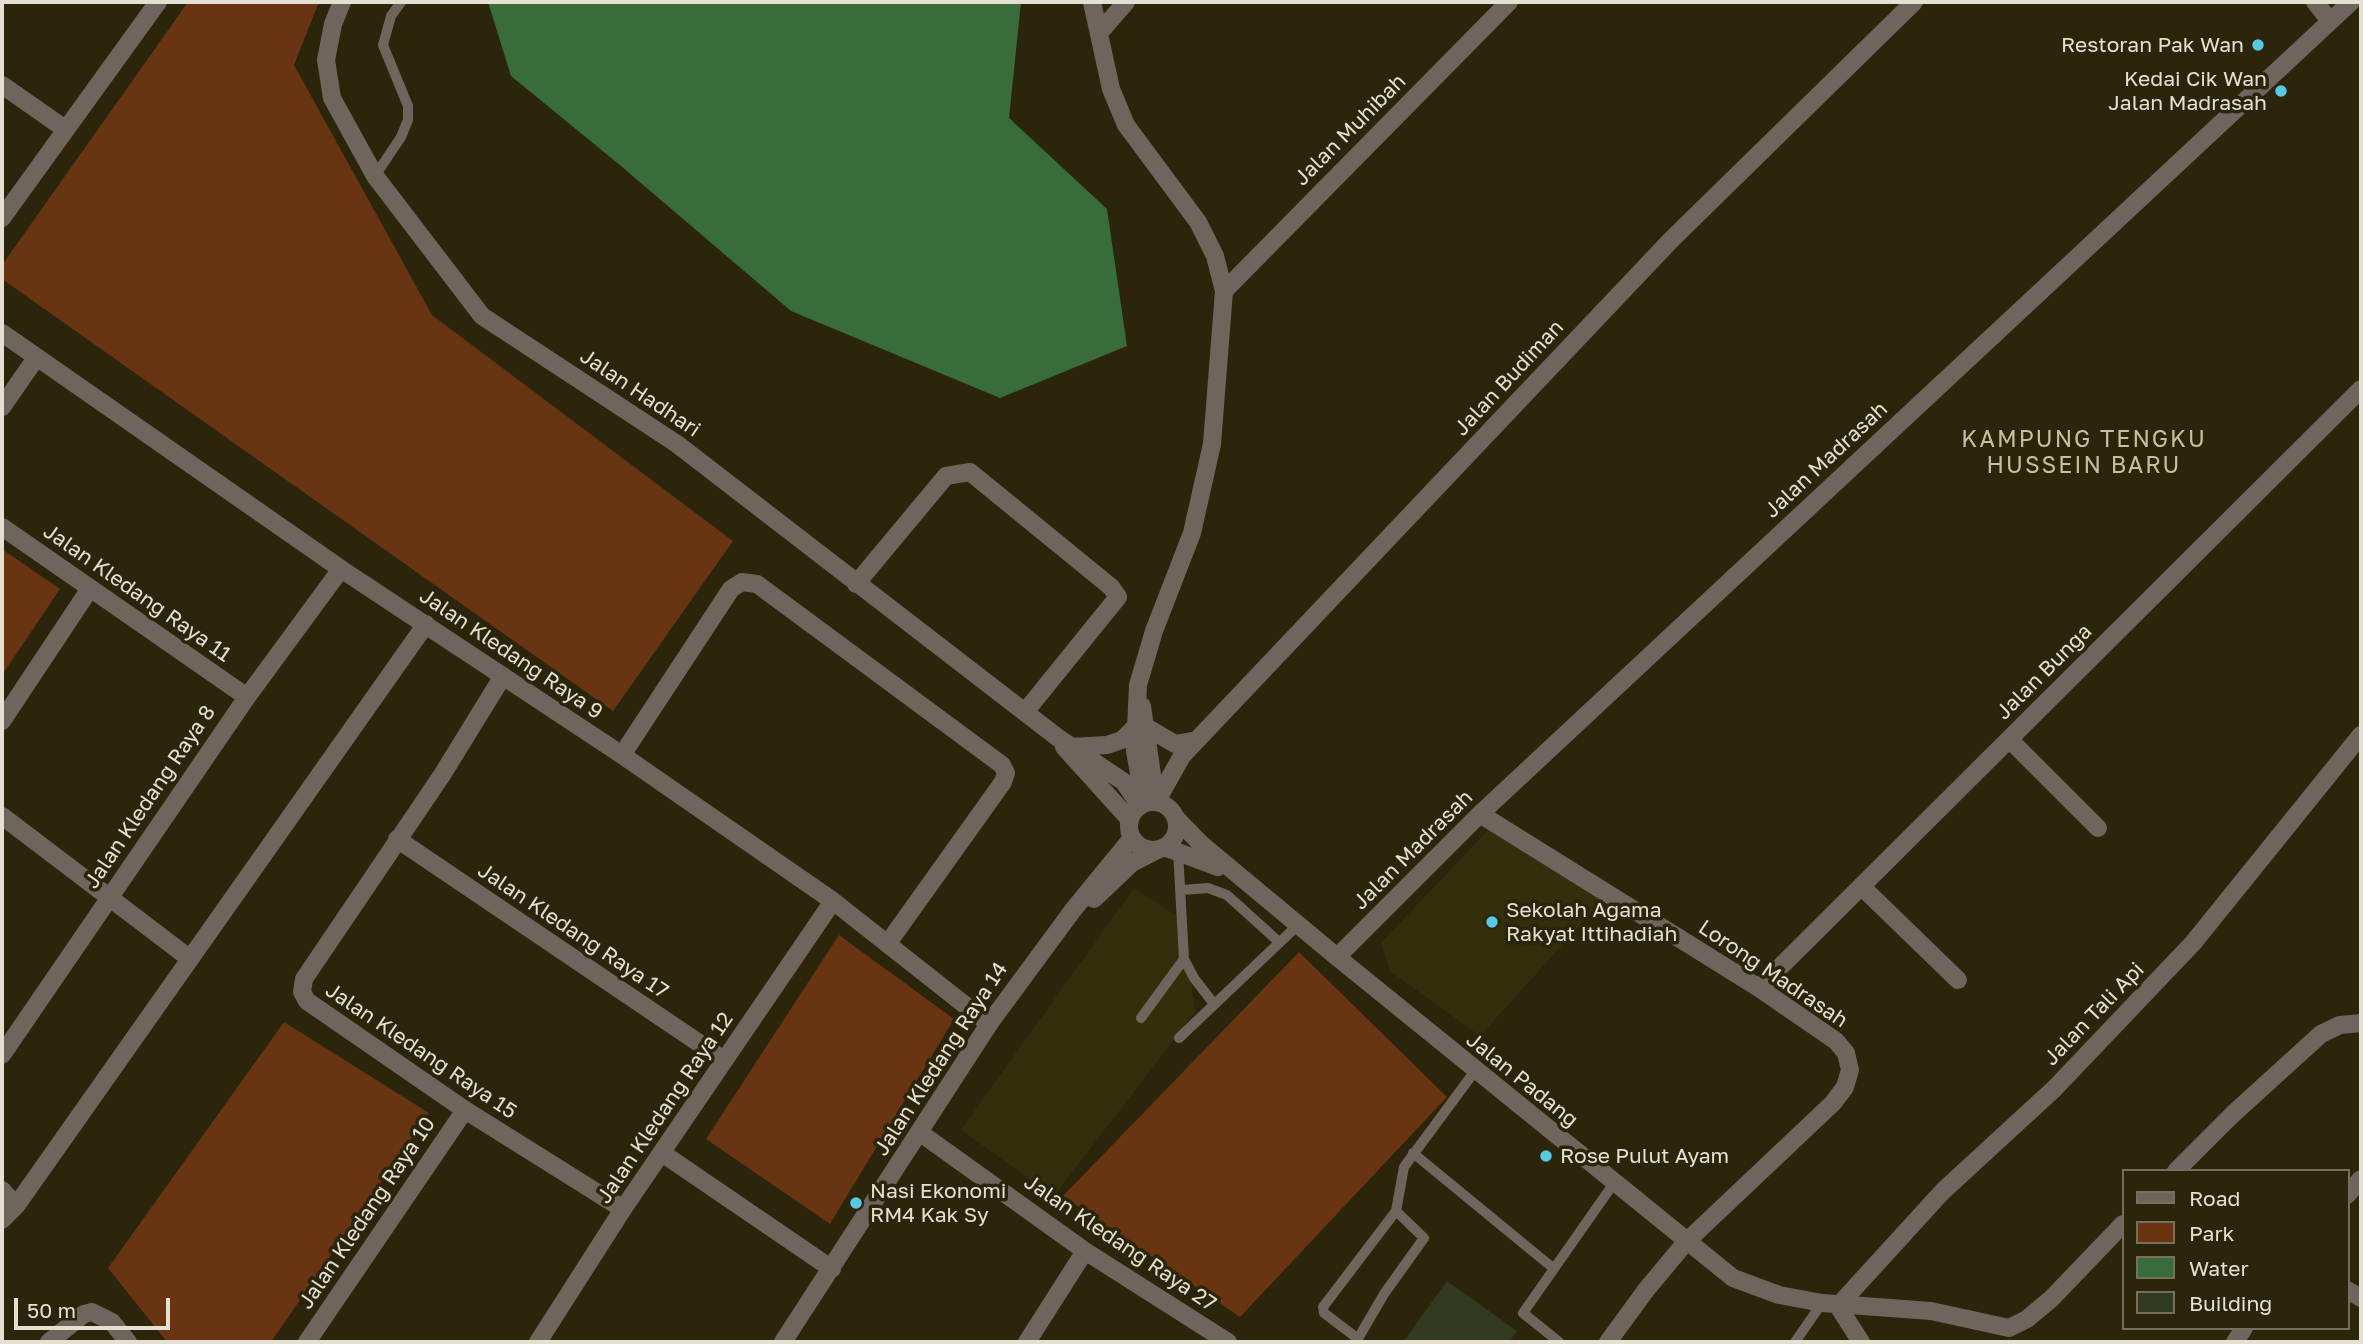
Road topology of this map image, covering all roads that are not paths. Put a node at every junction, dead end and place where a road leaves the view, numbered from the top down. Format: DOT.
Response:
graph roads {
  1 [pos="158,2"];
  2 [pos="342,2"];
  3 [pos="401,2"];
  4 [pos="1092,2"];
  5 [pos="1126,2"];
  6 [pos="1508,2"];
  7 [pos="1913,2"];
  8 [pos="2315,2"];
  9 [pos="2351,2"];
  10 [pos="2330,21"];
  11 [pos="1100,32"];
  12 [pos="2,85"];
  13 [pos="65,129"];
  14 [pos="375,176"];
  15 [pos="2,218"];
  16 [pos="1224,291"];
  17 [pos="2,333"];
  18 [pos="36,358"];
  19 [pos="2361,390"];
  20 [pos="2,407"];
  21 [pos="2,527"];
  22 [pos="341,569"];
  23 [pos="856,584"];
  24 [pos="89,590"];
  25 [pos="425,624"];
  26 [pos="503,676"];
  27 [pos="247,696"];
  28 [pos="1025,712"];
  29 [pos="2,721"];
  30 [pos="1140,728"];
  31 [pos="2361,735"];
  32 [pos="2009,739"];
  33 [pos="1197,740"];
  34 [pos="1064,742"];
  35 [pos="622,755"];
  36 [pos="1143,808"];
  37 [pos="1480,814"];
  38 [pos="2,816"];
  39 [pos="1175,817"];
  40 [pos="2098,828"];
  41 [pos="1132,838"];
  42 [pos="397,839"];
  43 [pos="1167,849"];
  44 [pos="1861,886"];
  45 [pos="1182,890"];
  46 [pos="1262,895"];
  47 [pos="108,899"];
  48 [pos="833,901"];
  49 [pos="1073,910"];
  50 [pos="1298,925"];
  51 [pos="1279,942"];
  52 [pos="888,943"];
  53 [pos="1337,957"];
  54 [pos="189,958"];
  55 [pos="1184,958"];
  56 [pos="1958,980"];
  57 [pos="1759,988"];
  58 [pos="1214,1004"];
  59 [pos="1140,1018"];
  60 [pos="2361,1023"];
  61 [pos="989,1024"];
  62 [pos="1179,1038"];
  63 [pos="2,1055"];
  64 [pos="724,1060"];
  65 [pos="1475,1071"];
  66 [pos="465,1110"];
  67 [pos="919,1132"];
  68 [pos="662,1153"];
  69 [pos="1413,1153"];
  70 [pos="2178,1169"];
  71 [pos="2361,1179"];
  72 [pos="1614,1183"];
  73 [pos="2,1190"];
  74 [pos="2349,1193"];
  75 [pos="16,1206"];
  76 [pos="623,1209"];
  77 [pos="1396,1211"];
  78 [pos="2,1220"];
  79 [pos="2122,1225"];
  80 [pos="1686,1242"];
  81 [pos="1085,1251"];
  82 [pos="1553,1268"];
  83 [pos="832,1269"];
  84 [pos="1830,1305"];
  85 [pos="2012,1335"];
  86 [pos="1357,1340"];
  87 [pos="49,1342"];
  88 [pos="128,1342"];
  89 [pos="307,1342"];
  90 [pos="538,1342"];
  91 [pos="783,1342"];
  92 [pos="1027,1342"];
  93 [pos="1228,1342"];
  94 [pos="1559,1342"];
  95 [pos="1608,1342"];
  96 [pos="1796,1342"];
  97 [pos="1861,1342"];
  1 -- 13 [label="street"];
  2 -- 14 [label="street, Jalan Hadhari"];
  3 -- 14 [label="lane"];
  4 -- 11 [label="street"];
  5 -- 11 [label="street"];
  6 -- 16 [label="street, Jalan Muhibah"];
  7 -- 33 [label="street, Jalan Budiman"];
  8 -- 10 [label="street"];
  9 -- 10 [label="street, Jalan Madrasah"];
  10 -- 37 [label="street, Jalan Madrasah"];
  11 -- 16 [label="street"];
  12 -- 13 [label="street"];
  13 -- 15 [label="street"];
  14 -- 23 [label="street, Jalan Hadhari"];
  16 -- 30 [label="street"];
  17 -- 18 [label="street, Jalan Kledang Raya 9"];
  18 -- 20 [label="street"];
  18 -- 22 [label="street, Jalan Kledang Raya 9"];
  19 -- 32 [label="street, Jalan Bunga"];
  21 -- 24 [label="street, Jalan Kledang Raya 11"];
  22 -- 25 [label="street, Jalan Kledang Raya 9"];
  22 -- 27 [label="street, Jalan Kledang Raya 8"];
  23 -- 28 [label="street, Jalan Hadhari"];
  23 -- 28 [label="street"];
  24 -- 27 [label="street, Jalan Kledang Raya 11"];
  24 -- 29 [label="street"];
  25 -- 26 [label="street, Jalan Kledang Raya 9"];
  25 -- 54 [label="street"];
  26 -- 35 [label="street, Jalan Kledang Raya 9"];
  26 -- 42 [label="street, Jalan Kledang Raya 15"];
  27 -- 47 [label="street, Jalan Kledang Raya 8"];
  28 -- 34 [label="street, Jalan Hadhari"];
  30 -- 33 [label="street"];
  30 -- 34 [label="street"];
  30 -- 36 [label="street"];
  31 -- 84 [label="street, Jalan Tali Api"];
  32 -- 40 [label="street"];
  32 -- 44 [label="street, Jalan Bunga"];
  33 -- 36 [label="street, Jalan Budiman"];
  34 -- 36 [label="street, Jalan Hadhari"];
  35 -- 48 [label="street, Jalan Kledang Raya 9"];
  35 -- 52 [label="street"];
  36 -- 39 [label="street"];
  36 -- 41 [label="street"];
  37 -- 53 [label="street, Jalan Madrasah"];
  37 -- 57 [label="street, Lorong Madrasah"];
  38 -- 47 [label="street"];
  39 -- 43 [label="street"];
  39 -- 46 [label="street, Jalan Padang"];
  41 -- 43 [label="street"];
  41 -- 49 [label="street, Jalan Kledang Raya 14"];
  42 -- 64 [label="street, Jalan Kledang Raya 17"];
  42 -- 66 [label="street, Jalan Kledang Raya 15"];
  43 -- 45 [label="lane"];
  43 -- 46 [label="street, Jalan Padang"];
  43 -- 49 [label="street, Jalan Kledang Raya 14"];
  44 -- 56 [label="street"];
  44 -- 57 [label="street, Jalan Bunga"];
  45 -- 51 [label="lane"];
  45 -- 55 [label="lane"];
  46 -- 50 [label="street, Jalan Padang"];
  47 -- 54 [label="street"];
  47 -- 63 [label="street, Jalan Kledang Raya 8"];
  48 -- 52 [label="street, Jalan Kledang Raya 9"];
  48 -- 64 [label="street, Jalan Kledang Raya 12"];
  49 -- 61 [label="street, Jalan Kledang Raya 14"];
  50 -- 51 [label="lane"];
  50 -- 53 [label="street, Jalan Padang"];
  51 -- 58 [label="lane"];
  52 -- 61 [label="street, Jalan Kledang Raya 9"];
  53 -- 65 [label="street, Jalan Padang"];
  54 -- 75 [label="street"];
  55 -- 58 [label="lane"];
  55 -- 59 [label="lane"];
  57 -- 80 [label="street, Lorong Madrasah"];
  58 -- 62 [label="lane"];
  60 -- 70 [label="street"];
  61 -- 67 [label="street, Jalan Kledang Raya 14"];
  64 -- 68 [label="street, Jalan Kledang Raya 12"];
  65 -- 69 [label="lane"];
  65 -- 72 [label="street, Jalan Padang"];
  66 -- 76 [label="street, Jalan Kledang Raya 15"];
  66 -- 89 [label="street, Jalan Kledang Raya 10"];
  67 -- 81 [label="street, Jalan Kledang Raya 27"];
  67 -- 83 [label="street, Jalan Kledang Raya 14"];
  68 -- 76 [label="street, Jalan Kledang Raya 12"];
  68 -- 83 [label="street"];
  69 -- 77 [label="lane"];
  69 -- 82 [label="lane"];
  71 -- 74 [label="street"];
  72 -- 80 [label="street, Jalan Padang"];
  72 -- 82 [label="lane"];
  73 -- 75 [label="street"];
  75 -- 78 [label="street"];
  76 -- 90 [label="street, Jalan Kledang Raya 12"];
  77 -- 86 [label="lane"];
  77 -- 86 [label="lane"];
  79 -- 85 [label="street"];
  80 -- 84 [label="street, Jalan Padang"];
  80 -- 95 [label="street"];
  81 -- 92 [label="street"];
  81 -- 93 [label="street, Jalan Kledang Raya 27"];
  82 -- 94 [label="lane"];
  83 -- 91 [label="street, Jalan Kledang Raya 14"];
  84 -- 85 [label="street, Jalan Padang"];
  84 -- 96 [label="lane"];
  84 -- 97 [label="street"];
  87 -- 88 [label="street"];
}
